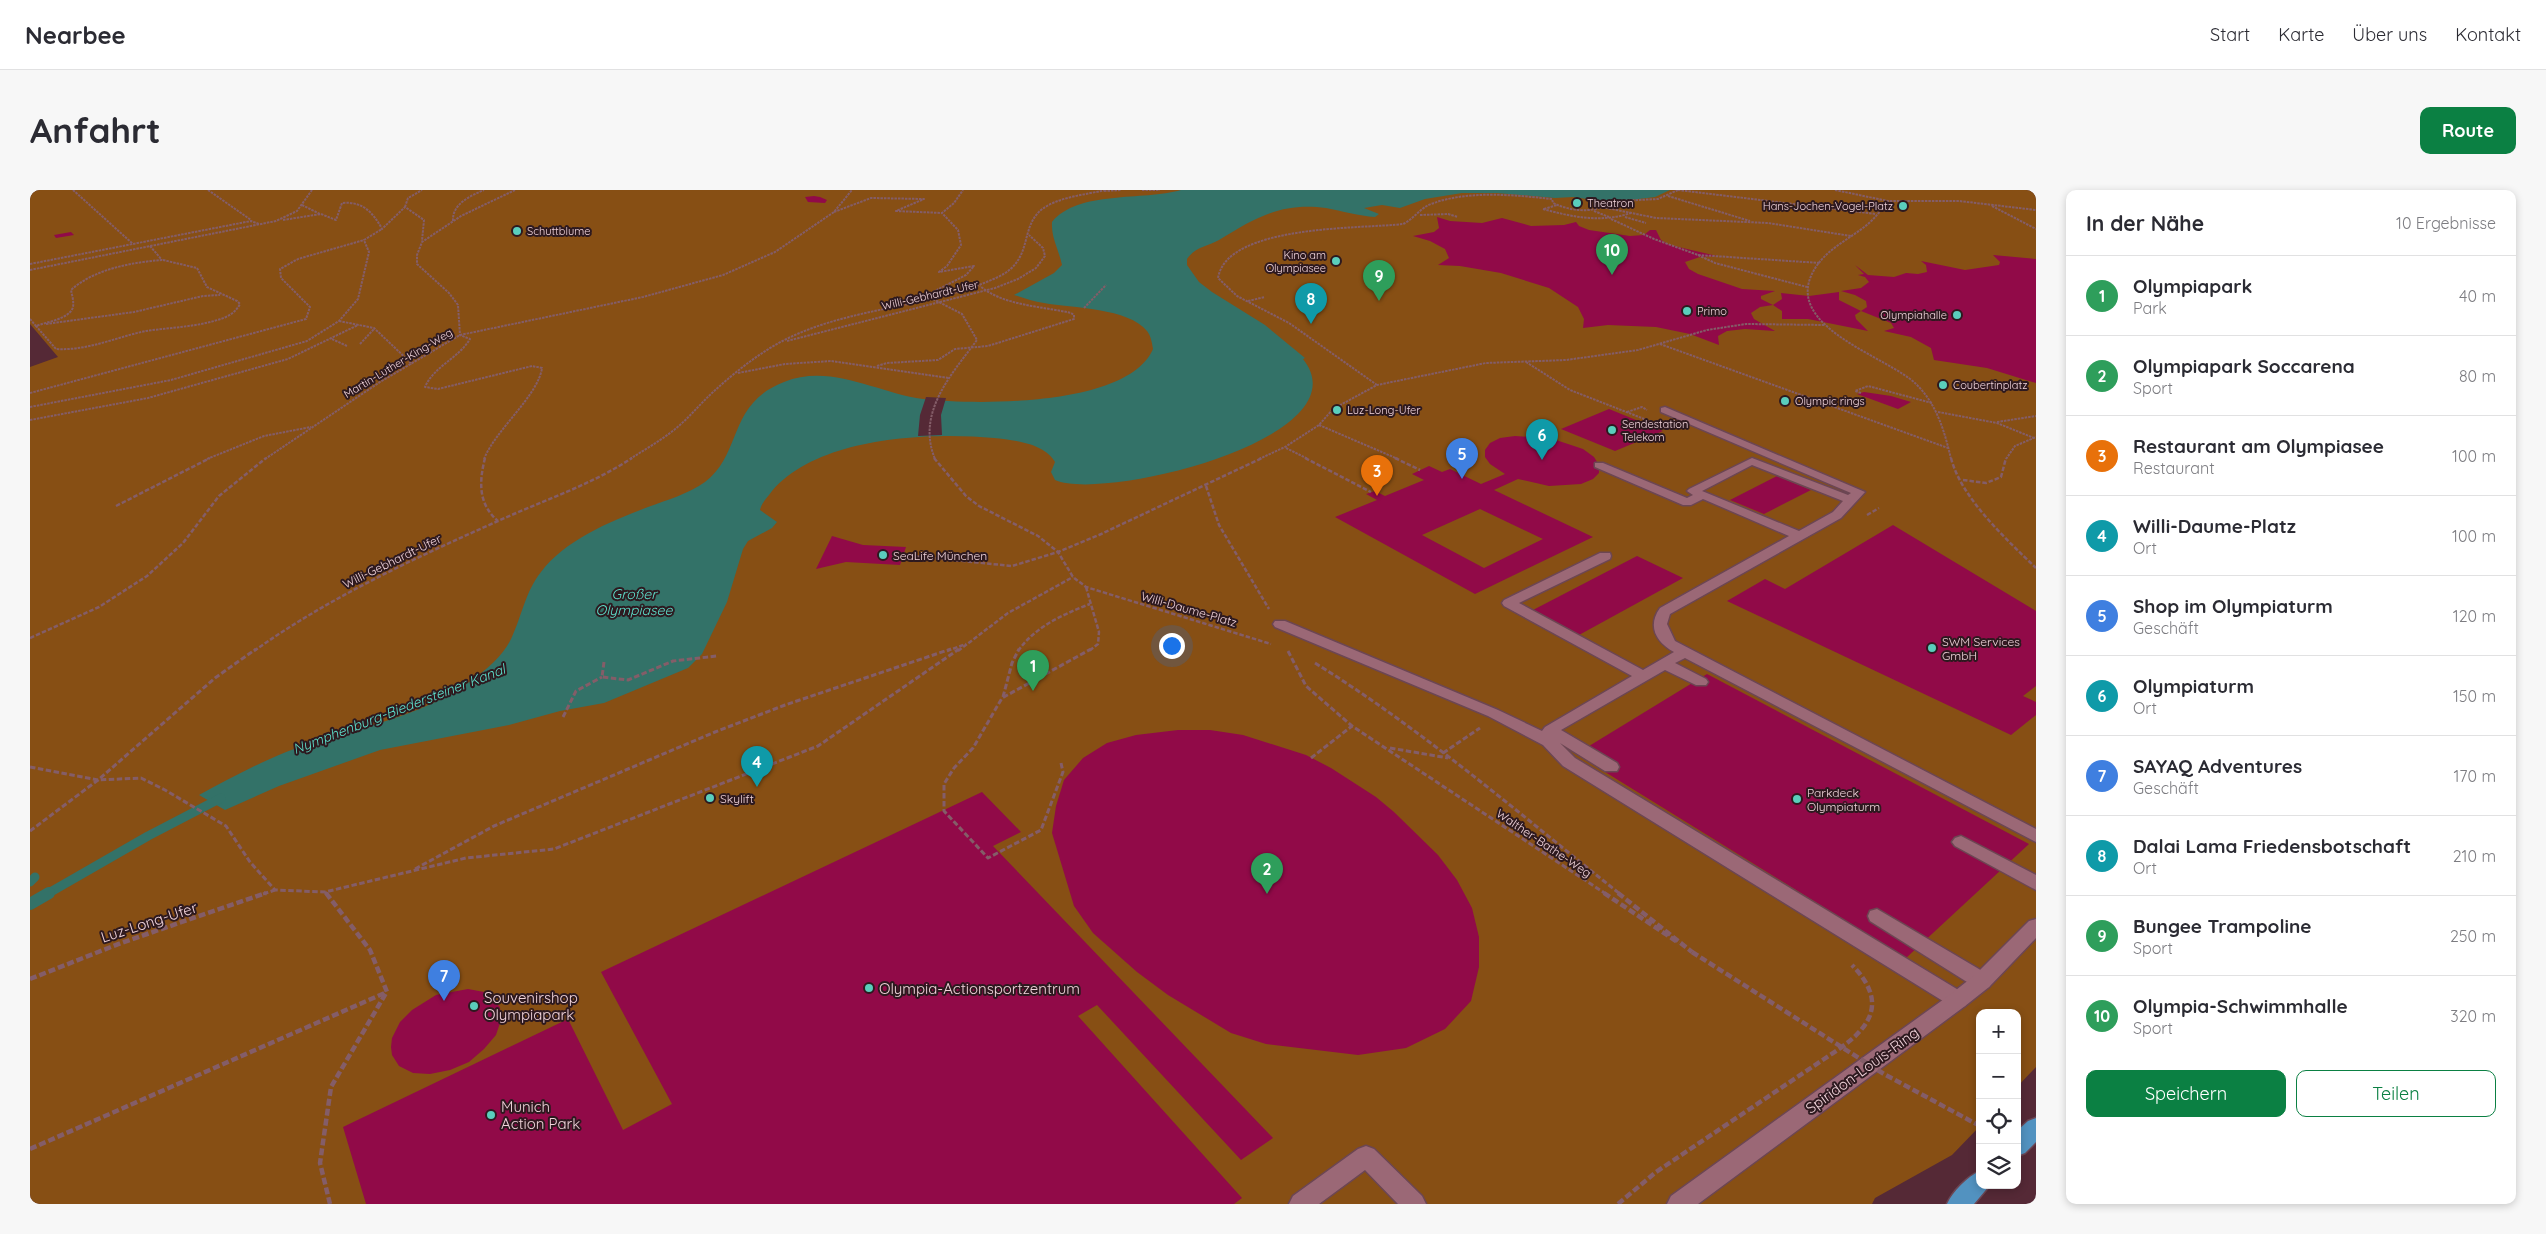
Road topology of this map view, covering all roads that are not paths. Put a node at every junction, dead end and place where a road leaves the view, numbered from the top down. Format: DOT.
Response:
graph roads {
  1 [pos="1665,410"];
  2 [pos="1599,465"];
  3 [pos="1703,495"];
  4 [pos="1850,500"];
  5 [pos="1799,536"];
  6 [pos="1605,556"];
  7 [pos="1280,624"];
  8 [pos="1683,653"];
  9 [pos="1665,664"];
  10 [pos="1643,676"];
  11 [pos="1701,682"];
  12 [pos="1550,735"];
  13 [pos="1611,767"];
  14 [pos="2036,836"];
  15 [pos="1961,842"];
  16 [pos="2036,883"];
  17 [pos="1877,916"];
  18 [pos="2036,926"];
  19 [pos="1982,981"];
  20 [pos="1958,1000"];
  21 [pos="2036,1128"];
  22 [pos="2019,1144"];
  23 [pos="1976,1186"];
  24 [pos="1302,1204"];
  25 [pos="1414,1204"];
  26 [pos="1679,1204"];
  27 [pos="1959,1204"];
  1 -- 4 [label="street"];
  2 -- 3 [label="street"];
  3 -- 4 [label="street"];
  3 -- 5 [label="street"];
  4 -- 5 [label="street"];
  5 -- 8 [label="street"];
  6 -- 10 [label="street"];
  7 -- 12 [label="street"];
  8 -- 9 [label="street"];
  8 -- 14 [label="street"];
  9 -- 10 [label="street"];
  9 -- 11 [label="street"];
  10 -- 12 [label="street"];
  12 -- 13 [label="street"];
  12 -- 20 [label="street"];
  15 -- 16 [label="street"];
  17 -- 19 [label="street"];
  18 -- 19 [label="street, Spiridon-Louis-Ring"];
  19 -- 20 [label="street, Spiridon-Louis-Ring"];
  20 -- 26 [label="street, Spiridon-Louis-Ring"];
  21 -- 22 [label="highway"];
  23 -- 27 [label="highway"];
  24 -- 25 [label="street"];
}
